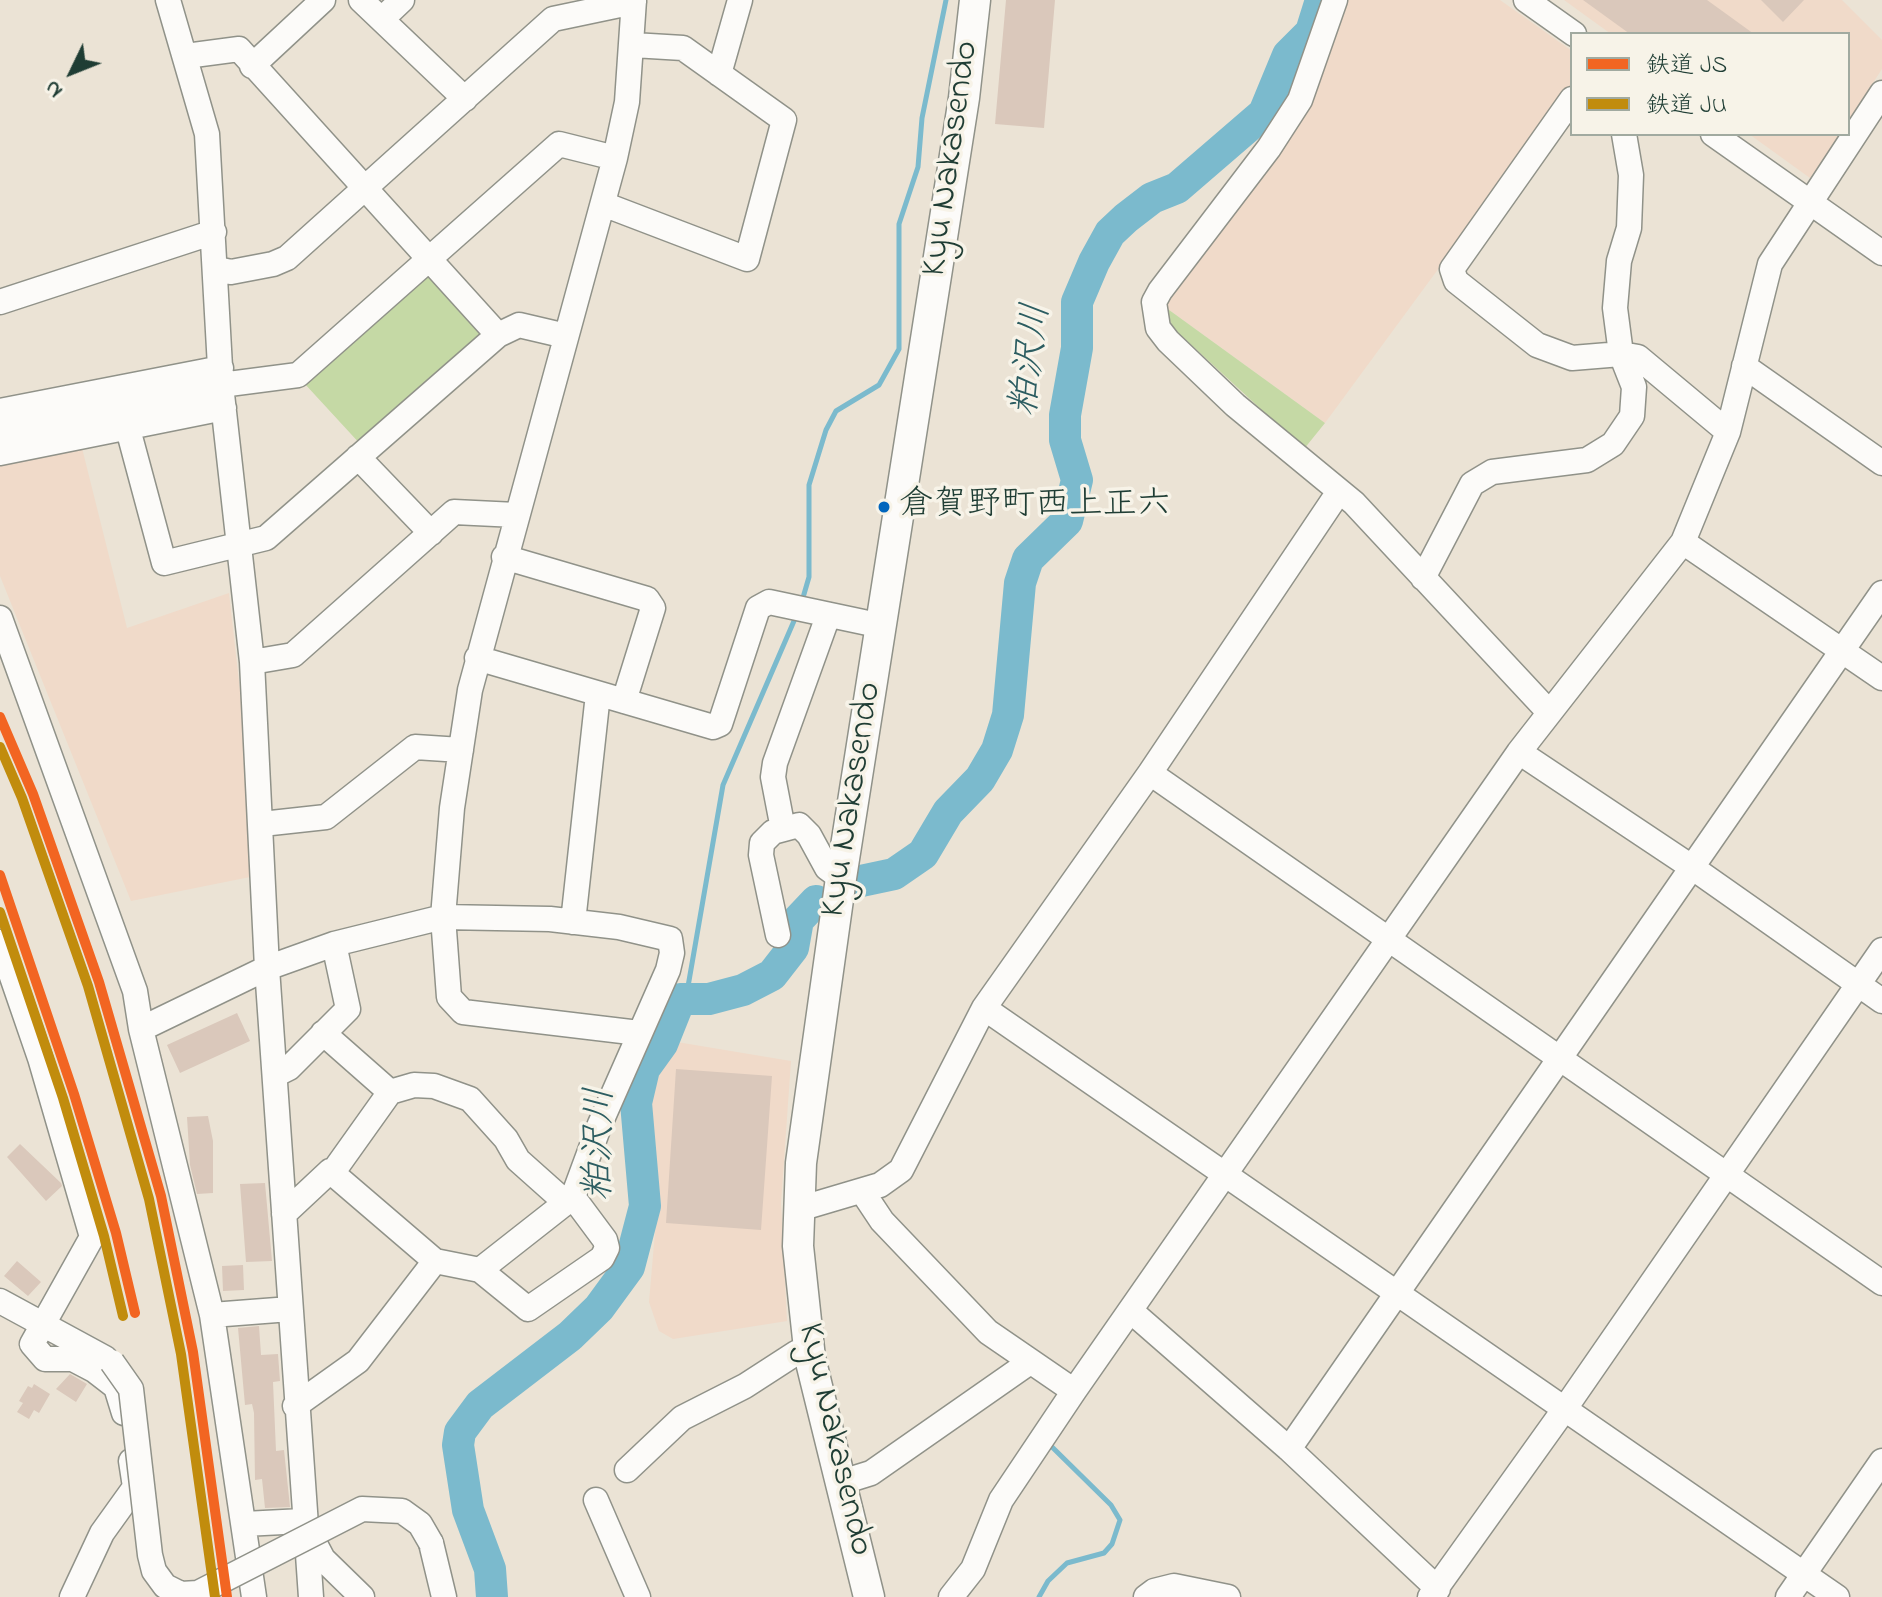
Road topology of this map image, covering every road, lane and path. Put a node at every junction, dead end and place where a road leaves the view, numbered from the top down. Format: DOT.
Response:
graph roads {
  1 [pos="168,0"];
  2 [pos="323,0"];
  3 [pos="361,0"];
  4 [pos="402,0"];
  5 [pos="740,0"];
  6 [pos="975,0"];
  7 [pos="1335,0"];
  8 [pos="1526,0"];
  9 [pos="634,1"];
  10 [pos="546,9"];
  11 [pos="382,19"];
  12 [pos="1571,32"];
  13 [pos="633,45"];
  14 [pos="186,56"];
  15 [pos="252,66"];
  16 [pos="719,74"];
  17 [pos="1882,93"];
  18 [pos="465,99"];
  19 [pos="1570,102"];
  20 [pos="1624,136"];
  21 [pos="1716,136"];
  22 [pos="615,158"];
  23 [pos="365,189"];
  24 [pos="1809,203"];
  25 [pos="603,204"];
  26 [pos="214,232"];
  27 [pos="1882,253"];
  28 [pos="428,259"];
  29 [pos="217,269"];
  30 [pos="0,302"];
  31 [pos="498,335"];
  32 [pos="566,336"];
  33 [pos="1621,354"];
  34 [pos="1744,366"];
  35 [pos="222,387"];
  36 [pos="0,411"];
  37 [pos="128,429"];
  38 [pos="0,432"];
  39 [pos="1728,432"];
  40 [pos="0,453"];
  41 [pos="358,457"];
  42 [pos="1882,463"];
  43 [pos="1338,493"];
  44 [pos="516,515"];
  45 [pos="431,533"];
  46 [pos="1683,542"];
  47 [pos="237,546"];
  48 [pos="504,557"];
  49 [pos="1423,578"];
  50 [pos="1882,593"];
  51 [pos="828,616"];
  52 [pos="0,618"];
  53 [pos="882,626"];
  54 [pos="1842,650"];
  55 [pos="477,658"];
  56 [pos="252,662"];
  57 [pos="1882,678"];
  58 [pos="598,694"];
  59 [pos="624,701"];
  60 [pos="1548,711"];
  61 [pos="461,750"];
  62 [pos="1519,752"];
  63 [pos="1150,773"];
  64 [pos="262,824"];
  65 [pos="783,829"];
  66 [pos="1693,868"];
  67 [pos="841,878"];
  68 [pos="443,917"];
  69 [pos="573,922"];
  70 [pos="778,935"];
  71 [pos="1390,941"];
  72 [pos="0,942"];
  73 [pos="334,944"];
  74 [pos="1882,950"];
  75 [pos="267,968"];
  76 [pos="1858,985"];
  77 [pos="1882,1001"];
  78 [pos="984,1008"];
  79 [pos="141,1029"];
  80 [pos="323,1033"];
  81 [pos="639,1033"];
  82 [pos="1560,1059"];
  83 [pos="275,1075"];
  84 [pos="390,1092"];
  85 [pos="333,1172"];
  86 [pos="1227,1175"];
  87 [pos="1727,1175"];
  88 [pos="862,1191"];
  89 [pos="568,1199"];
  90 [pos="799,1209"];
  91 [pos="284,1214"];
  92 [pos="435,1261"];
  93 [pos="480,1270"];
  94 [pos="1882,1283"];
  95 [pos="1399,1293"];
  96 [pos="0,1300"];
  97 [pos="290,1309"];
  98 [pos="1132,1312"];
  99 [pos="212,1315"];
  100 [pos="42,1322"];
  101 [pos="810,1352"];
  102 [pos="1030,1362"];
  103 [pos="1074,1391"];
  104 [pos="295,1406"];
  105 [pos="1566,1407"];
  106 [pos="1289,1449"];
  107 [pos="1882,1461"];
  108 [pos="627,1470"];
  109 [pos="839,1483"];
  110 [pos="596,1500"];
  111 [pos="303,1521"];
  112 [pos="244,1524"];
  113 [pos="1804,1574"];
  114 [pos="1433,1595"];
  115 [pos="72,1597"];
  116 [pos="254,1597"];
  117 [pos="311,1597"];
  118 [pos="362,1597"];
  119 [pos="444,1597"];
  120 [pos="638,1597"];
  121 [pos="869,1597"];
  122 [pos="951,1597"];
  123 [pos="1146,1597"];
  124 [pos="1228,1597"];
  125 [pos="1788,1597"];
  126 [pos="1837,1597"];
  1 -- 14 [label="street"];
  2 -- 15 [label="street"];
  3 -- 11 [label="street"];
  4 -- 11 [label="street"];
  5 -- 16 [label="street"];
  6 -- 53 [label="main road, Kyu Nakasendo"];
  7 -- 43 [label="street"];
  8 -- 12 [label="street"];
  9 -- 10 [label="street"];
  9 -- 13 [label="street"];
  10 -- 18 [label="street"];
  11 -- 18 [label="street"];
  13 -- 16 [label="street"];
  13 -- 22 [label="street"];
  14 -- 15 [label="street"];
  14 -- 26 [label="street"];
  15 -- 23 [label="street"];
  16 -- 25 [label="street"];
  17 -- 24 [label="street"];
  18 -- 23 [label="street"];
  19 -- 33 [label="street"];
  20 -- 33 [label="street"];
  21 -- 24 [label="street"];
  22 -- 25 [label="street"];
  22 -- 28 [label="street"];
  23 -- 28 [label="street"];
  23 -- 29 [label="street"];
  24 -- 27 [label="street"];
  24 -- 34 [label="street"];
  25 -- 32 [label="street"];
  26 -- 29 [label="street"];
  26 -- 30 [label="street"];
  28 -- 31 [label="street"];
  28 -- 35 [label="street"];
  29 -- 35 [label="street"];
  31 -- 32 [label="street"];
  31 -- 41 [label="street"];
  32 -- 44 [label="street"];
  33 -- 39 [label="street"];
  33 -- 49 [label="street"];
  34 -- 39 [label="street"];
  34 -- 42 [label="street"];
  35 -- 36 [label="street"];
  35 -- 37 [label="street"];
  35 -- 38 [label="street"];
  35 -- 47 [label="street"];
  37 -- 40 [label="street"];
  37 -- 47 [label="street"];
  39 -- 46 [label="street"];
  41 -- 45 [label="street"];
  41 -- 47 [label="street"];
  43 -- 49 [label="street"];
  43 -- 63 [label="street"];
  44 -- 45 [label="street"];
  44 -- 48 [label="street"];
  45 -- 56 [label="street"];
  46 -- 54 [label="street"];
  46 -- 60 [label="street"];
  47 -- 56 [label="street"];
  48 -- 55 [label="street"];
  48 -- 59 [label="street"];
  49 -- 60 [label="street"];
  50 -- 54 [label="street"];
  51 -- 53 [label="street"];
  51 -- 59 [label="street"];
  51 -- 65 [label="street"];
  52 -- 79 [label="street"];
  53 -- 67 [label="main road, Kyu Nakasendo"];
  54 -- 57 [label="street"];
  54 -- 66 [label="street"];
  55 -- 58 [label="street"];
  55 -- 61 [label="street"];
  56 -- 64 [label="street"];
  58 -- 59 [label="street"];
  58 -- 69 [label="street"];
  60 -- 62 [label="street"];
  61 -- 64 [label="street"];
  61 -- 68 [label="street"];
  62 -- 66 [label="street"];
  62 -- 71 [label="street"];
  63 -- 71 [label="street"];
  63 -- 78 [label="street"];
  64 -- 75 [label="street"];
  65 -- 67 [label="street"];
  65 -- 70 [label="street"];
  66 -- 76 [label="street"];
  66 -- 82 [label="street"];
  67 -- 90 [label="main road, Kyu Nakasendo"];
  68 -- 69 [label="street"];
  68 -- 73 [label="street"];
  68 -- 81 [label="street"];
  69 -- 81 [label="street"];
  71 -- 82 [label="street"];
  71 -- 86 [label="street"];
  72 -- 100 [label="street"];
  73 -- 75 [label="street"];
  73 -- 80 [label="street"];
  74 -- 76 [label="street"];
  75 -- 79 [label="street"];
  75 -- 83 [label="street"];
  76 -- 77 [label="street"];
  76 -- 87 [label="street"];
  78 -- 86 [label="street"];
  78 -- 88 [label="street"];
  79 -- 99 [label="street"];
  80 -- 83 [label="street"];
  80 -- 84 [label="street"];
  81 -- 89 [label="street"];
  82 -- 87 [label="street"];
  82 -- 95 [label="street"];
  83 -- 91 [label="street"];
  84 -- 85 [label="street"];
  84 -- 89 [label="street"];
  85 -- 91 [label="street"];
  85 -- 92 [label="street"];
  86 -- 95 [label="street"];
  86 -- 98 [label="street"];
  87 -- 94 [label="street"];
  87 -- 105 [label="street"];
  88 -- 90 [label="street"];
  88 -- 102 [label="street"];
  89 -- 93 [label="street"];
  89 -- 93 [label="street"];
  90 -- 101 [label="main road, Kyu Nakasendo"];
  91 -- 97 [label="street"];
  92 -- 93 [label="street"];
  92 -- 104 [label="street"];
  95 -- 105 [label="street"];
  95 -- 106 [label="street"];
  96 -- 100 [label="street"];
  97 -- 99 [label="street"];
  97 -- 104 [label="street"];
  98 -- 103 [label="street"];
  98 -- 106 [label="street"];
  99 -- 112 [label="street"];
  100 -- 115 [label="street"];
  100 -- 119 [label="street, bridge"];
  101 -- 108 [label="street"];
  101 -- 109 [label="main road, Kyu Nakasendo"];
  102 -- 103 [label="street"];
  102 -- 109 [label="street"];
  103 -- 122 [label="street"];
  104 -- 111 [label="street"];
  105 -- 113 [label="street"];
  105 -- 114 [label="street"];
  106 -- 114 [label="street"];
  107 -- 113 [label="street"];
  109 -- 121 [label="main road, Kyu Nakasendo"];
  110 -- 120 [label="street"];
  111 -- 112 [label="street"];
  111 -- 117 [label="street"];
  111 -- 118 [label="street"];
  112 -- 116 [label="street"];
  113 -- 125 [label="street"];
  113 -- 126 [label="street"];
  123 -- 124 [label="street"];
}
